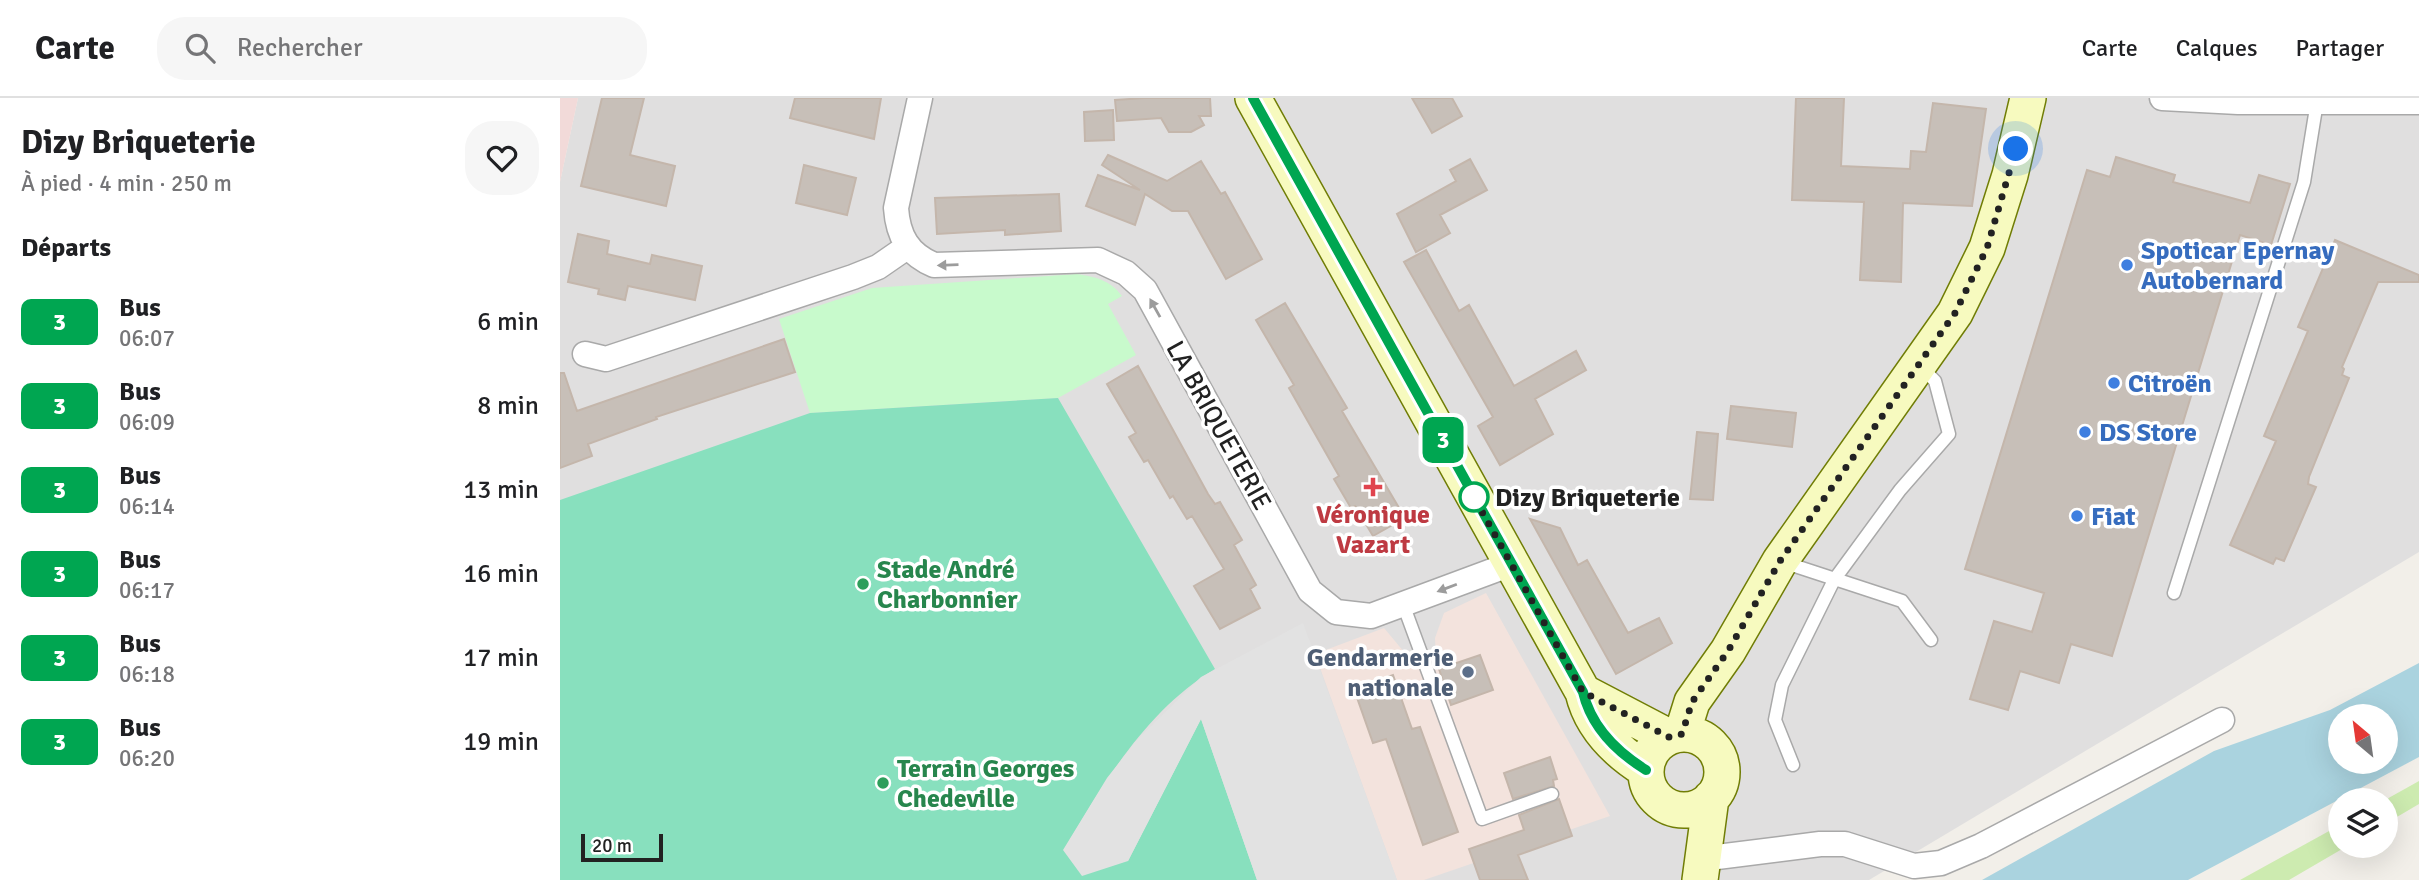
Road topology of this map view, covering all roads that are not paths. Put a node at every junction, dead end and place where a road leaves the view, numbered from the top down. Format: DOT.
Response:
graph roads {
  1 [pos="920,98"];
  2 [pos="1253,98"];
  3 [pos="2028,98"];
  4 [pos="2162,98"];
  5 [pos="2317,102"];
  6 [pos="2419,102"];
  7 [pos="907,247"];
  8 [pos="585,354"];
  9 [pos="1918,364"];
  10 [pos="1780,561"];
  11 [pos="1511,564"];
  12 [pos="1834,580"];
  13 [pos="2174,593"];
  14 [pos="1403,604"];
  15 [pos="1931,640"];
  16 [pos="1728,651"];
  17 [pos="1583,692"];
  18 [pos="2222,720"];
  19 [pos="1676,735"];
  20 [pos="1717,754"];
  21 [pos="1793,765"];
  22 [pos="1646,770"];
  23 [pos="1552,794"];
  24 [pos="1711,798"];
  25 [pos="1669,806"];
  26 [pos="1698,873"];
  1 -- 7 [label="street"];
  2 -- 11 [label="main road"];
  3 -- 9 [label="main road"];
  4 -- 5 [label="street"];
  5 -- 6 [label="street"];
  5 -- 13 [label="lane"];
  7 -- 8 [label="street"];
  14 -- 7 [label="street, LA BRIQUETERIE, one-way"];
  9 -- 10 [label="main road"];
  9 -- 12 [label="lane"];
  10 -- 12 [label="lane"];
  10 -- 16 [label="main road"];
  11 -- 14 [label="street, LA BRIQUETERIE, one-way"];
  11 -- 17 [label="main road"];
  12 -- 15 [label="lane"];
  12 -- 21 [label="lane"];
  14 -- 23 [label="lane"];
  16 -- 19 [label="main road"];
  16 -- 20 [label="main road"];
  17 -- 19 [label="main road"];
  17 -- 22 [label="main road"];
  18 -- 26 [label="street"];
  19 -- 20 [label="main road"];
  19 -- 22 [label="main road"];
  20 -- 24 [label="main road"];
  22 -- 25 [label="main road"];
  24 -- 25 [label="main road"];
  24 -- 26 [label="main road"];
  25 -- 26 [label="main road"];
}
